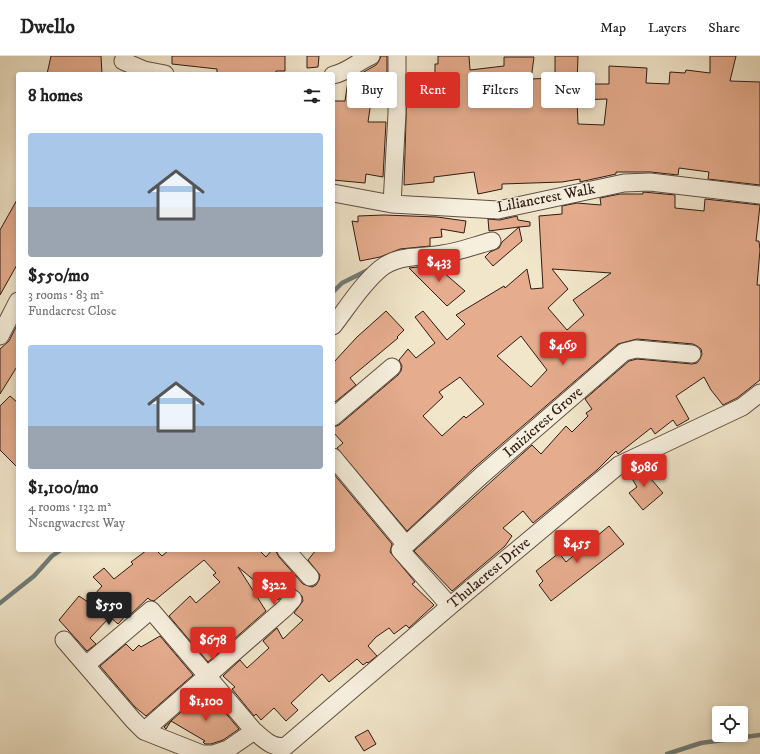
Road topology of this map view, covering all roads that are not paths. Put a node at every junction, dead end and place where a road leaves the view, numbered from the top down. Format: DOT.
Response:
graph roads {
  1 [pos="371,56"];
  2 [pos="397,56"];
  3 [pos="124,64"];
  4 [pos="154,72"];
  5 [pos="335,75"];
  6 [pos="335,193"];
  7 [pos="760,195"];
  8 [pos="392,204"];
  9 [pos="492,241"];
  10 [pos="16,305"];
  11 [pos="335,323"];
  12 [pos="0,336"];
  13 [pos="692,354"];
  14 [pos="392,367"];
  15 [pos="760,393"];
  16 [pos="335,415"];
  17 [pos="335,459"];
  18 [pos="400,550"];
  19 [pos="288,552"];
  20 [pos="310,577"];
  21 [pos="293,599"];
  22 [pos="450,606"];
  23 [pos="64,640"];
  24 [pos="86,665"];
  25 [pos="207,676"];
  26 [pos="144,731"];
  27 [pos="254,731"];
  1 -- 5 [label="street"];
  2 -- 8 [label="street"];
  3 -- 4 [label="street"];
  6 -- 8 [label="street, Liliancrest Walk"];
  7 -- 8 [label="street, Liliancrest Walk"];
  9 -- 11 [label="street"];
  10 -- 12 [label="street"];
  13 -- 17 [label="street, Imizicrest Grove"];
  14 -- 16 [label="street"];
  15 -- 22 [label="street, Thulacrest Drive"];
  18 -- 22 [label="street"];
  19 -- 20 [label="street"];
  21 -- 25 [label="street"];
  22 -- 27 [label="street, Thulacrest Drive"];
  23 -- 24 [label="street"];
  24 -- 25 [label="street, Thulacrest Drive"];
  24 -- 26 [label="street"];
  25 -- 26 [label="street"];
  25 -- 27 [label="street, Thulacrest Drive"];
  26 -- 27 [label="street"];
}
